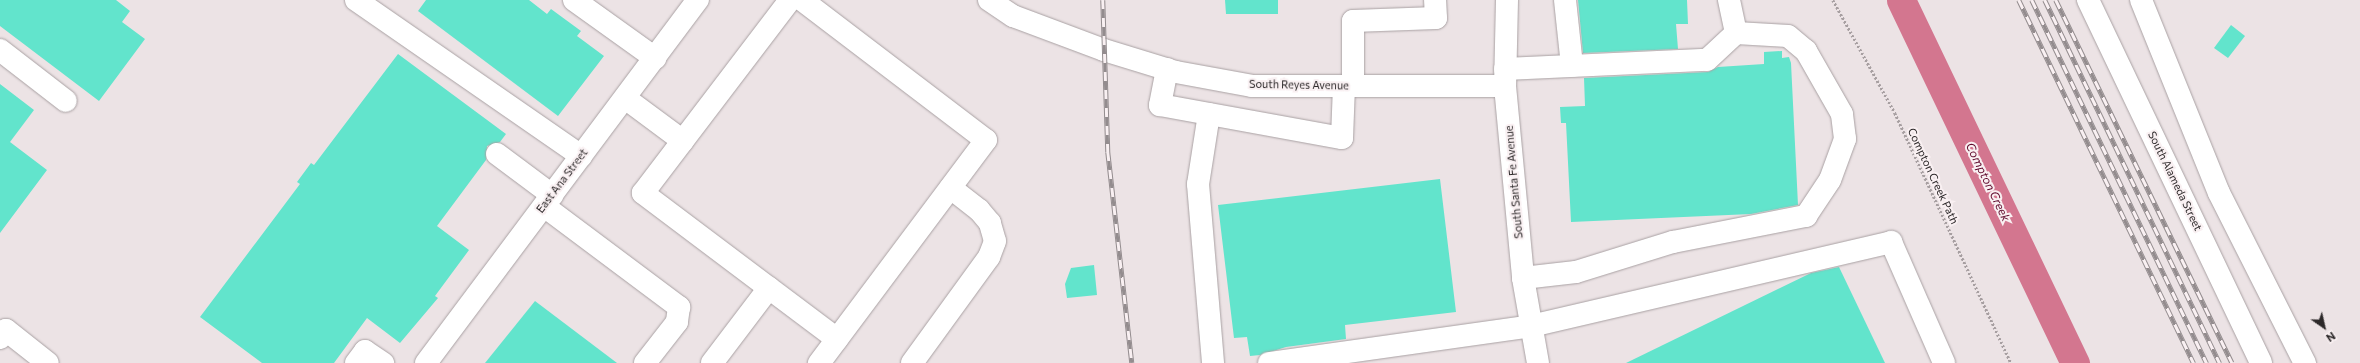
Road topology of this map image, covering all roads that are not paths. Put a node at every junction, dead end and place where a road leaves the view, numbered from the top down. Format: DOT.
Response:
graph roads {
  1 [pos="356,0"];
  2 [pos="574,0"];
  3 [pos="698,0"];
  4 [pos="790,0"];
  5 [pos="802,0"];
  6 [pos="989,0"];
  7 [pos="1435,0"];
  8 [pos="1507,0"];
  9 [pos="1565,0"];
  10 [pos="1729,0"];
  11 [pos="2088,0"];
  12 [pos="2141,0"];
  13 [pos="1736,33"];
  14 [pos="0,50"];
  15 [pos="655,58"];
  16 [pos="1572,66"];
  17 [pos="1167,69"];
  18 [pos="1505,77"];
  19 [pos="1349,86"];
  20 [pos="625,98"];
  21 [pos="66,101"];
  22 [pos="1209,114"];
  23 [pos="683,141"];
  24 [pos="497,154"];
  25 [pos="581,156"];
  26 [pos="950,188"];
  27 [pos="548,200"];
  28 [pos="1523,278"];
  29 [pos="768,288"];
  30 [pos="1531,326"];
  31 [pos="0,338"];
  32 [pos="837,339"];
  33 [pos="48,363"];
  34 [pos="356,363"];
  35 [pos="383,363"];
  36 [pos="426,363"];
  37 [pos="645,363"];
  38 [pos="712,363"];
  39 [pos="819,363"];
  40 [pos="912,363"];
  41 [pos="1213,363"];
  42 [pos="1269,363"];
  43 [pos="1538,363"];
  44 [pos="1944,363"];
  45 [pos="2261,363"];
  46 [pos="2305,363"];
  1 -- 25 [label="main road"];
  2 -- 15 [label="main road"];
  3 -- 15 [label="main road, East Ana Street"];
  4 -- 23 [label="main road"];
  5 -- 26 [label="main road"];
  6 -- 17 [label="main road, South Reyes Avenue"];
  7 -- 19 [label="main road"];
  8 -- 18 [label="main road, South Santa Fe Avenue"];
  9 -- 16 [label="main road"];
  10 -- 13 [label="main road"];
  11 -- 45 [label="main road, South Alameda Street"];
  12 -- 46 [label="main road"];
  13 -- 16 [label="main road, South Reyes Avenue"];
  13 -- 28 [label="main road"];
  14 -- 21 [label="main road"];
  15 -- 20 [label="main road, East Ana Street"];
  16 -- 18 [label="main road, South Reyes Avenue"];
  17 -- 19 [label="main road, South Reyes Avenue"];
  17 -- 22 [label="main road"];
  18 -- 19 [label="main road, South Reyes Avenue"];
  18 -- 28 [label="main road, South Santa Fe Avenue"];
  19 -- 22 [label="main road"];
  20 -- 23 [label="main road"];
  20 -- 25 [label="main road, East Ana Street"];
  22 -- 41 [label="main road"];
  23 -- 29 [label="main road"];
  24 -- 27 [label="main road"];
  25 -- 27 [label="main road, East Ana Street"];
  26 -- 32 [label="main road"];
  26 -- 40 [label="main road"];
  27 -- 36 [label="main road, East Ana Street"];
  27 -- 37 [label="main road"];
  28 -- 30 [label="main road, South Santa Fe Avenue"];
  29 -- 32 [label="main road"];
  29 -- 38 [label="main road"];
  30 -- 42 [label="main road"];
  30 -- 43 [label="main road, South Santa Fe Avenue"];
  30 -- 44 [label="main road"];
  31 -- 33 [label="main road"];
  32 -- 39 [label="main road"];
  34 -- 35 [label="main road"];
}
